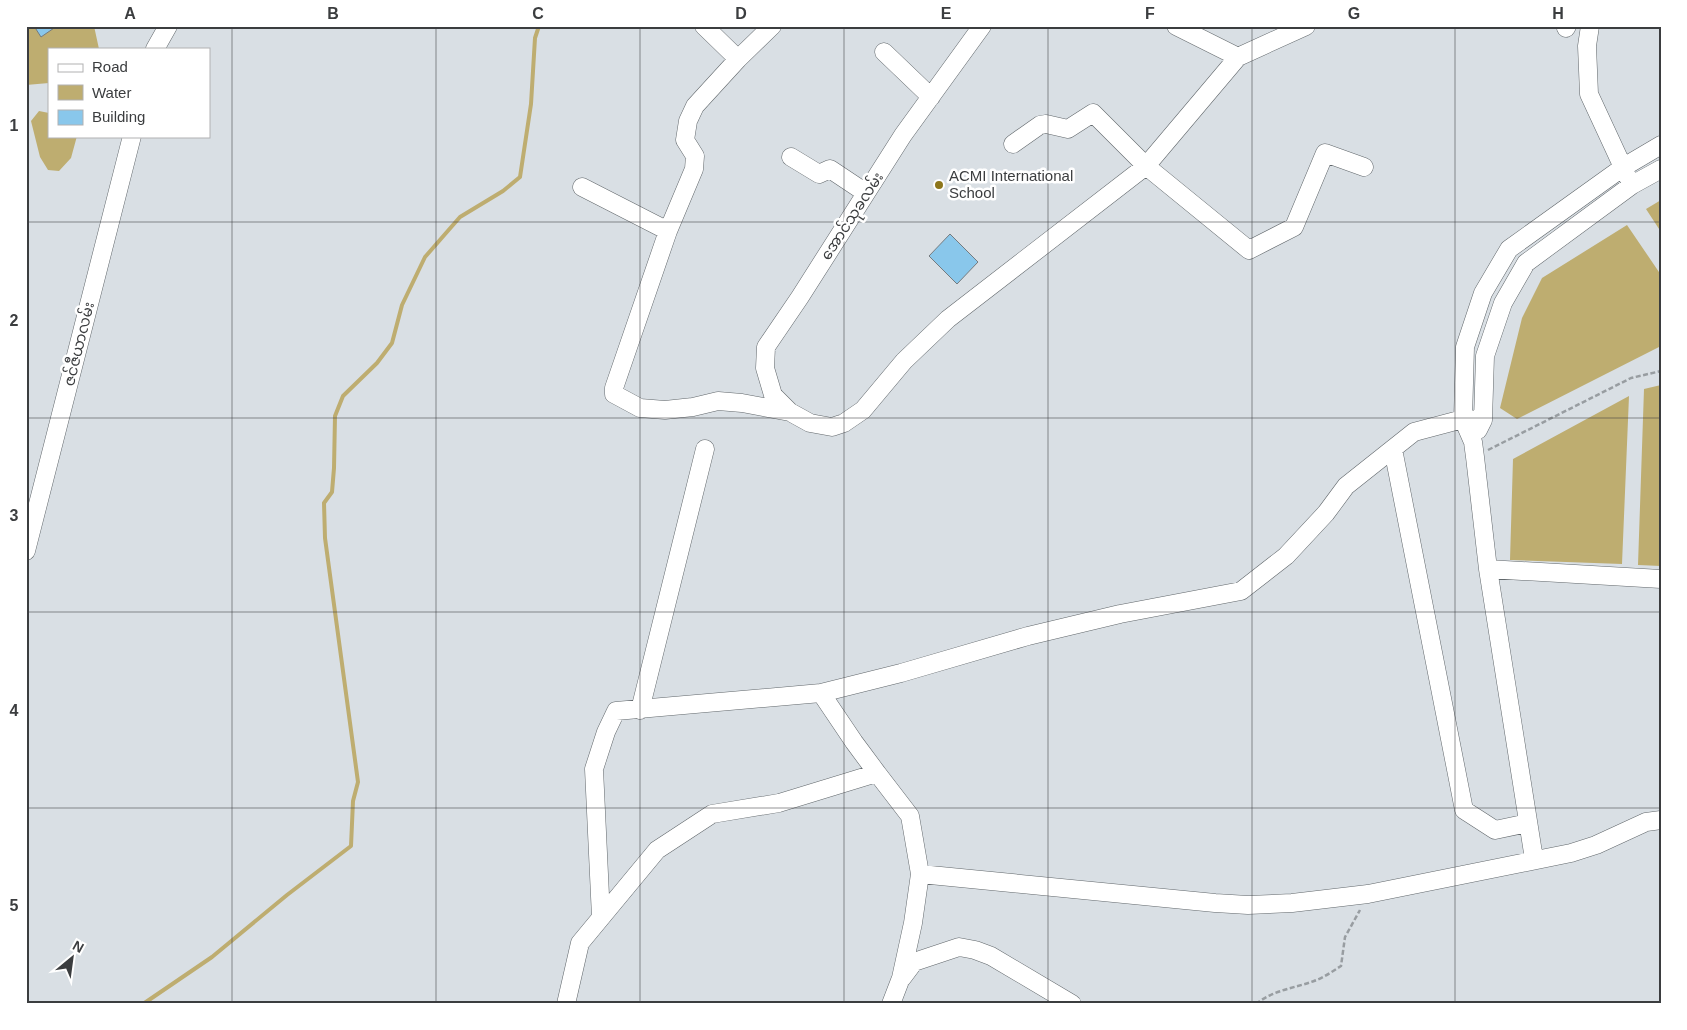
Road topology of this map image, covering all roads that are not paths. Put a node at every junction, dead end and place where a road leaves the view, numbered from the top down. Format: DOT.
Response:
graph roads {
  1 [pos="168,26"];
  2 [pos="704,26"];
  3 [pos="772,26"];
  4 [pos="982,26"];
  5 [pos="1176,26"];
  6 [pos="1306,26"];
  7 [pos="1590,26"];
  8 [pos="1198,31"];
  9 [pos="156,48"];
  10 [pos="884,52"];
  11 [pos="1238,57"];
  12 [pos="738,59"];
  13 [pos="931,97"];
  14 [pos="131,138"];
  15 [pos="1013,144"];
  16 [pos="1661,145"];
  17 [pos="791,157"];
  18 [pos="1146,166"];
  19 [pos="1364,167"];
  20 [pos="1622,168"];
  21 [pos="1661,169"];
  22 [pos="1632,185"];
  23 [pos="582,188"];
  24 [pos="866,193"];
  25 [pos="668,231"];
  26 [pos="790,412"];
  27 [pos="1463,419"];
  28 [pos="1483,420"];
  29 [pos="705,449"];
  30 [pos="1393,449"];
  31 [pos="1474,449"];
  32 [pos="26,551"];
  33 [pos="1488,569"];
  34 [pos="1661,579"];
  35 [pos="821,693"];
  36 [pos="640,710"];
  37 [pos="877,773"];
  38 [pos="1661,820"];
  39 [pos="1528,823"];
  40 [pos="1534,859"];
  41 [pos="920,874"];
  42 [pos="601,917"];
  43 [pos="902,978"];
  44 [pos="566,1004"];
  45 [pos="891,1004"];
  46 [pos="1072,1004"];
  1 -- 9 [label="street"];
  2 -- 12 [label="street"];
  3 -- 12 [label="street"];
  4 -- 13 [label="street, အောင်သုခလမ်း"];
  5 -- 8 [label="street"];
  6 -- 11 [label="street"];
  7 -- 20 [label="street"];
  8 -- 11 [label="street"];
  10 -- 13 [label="street"];
  11 -- 18 [label="street"];
  12 -- 25 [label="street"];
  13 -- 24 [label="street, အောင်သုခလမ်း"];
  14 -- 32 [label="street, ဇင်ဇီယာလမ်း"];
  15 -- 18 [label="street"];
  16 -- 20 [label="street"];
  17 -- 24 [label="street"];
  18 -- 19 [label="street"];
  18 -- 26 [label="street"];
  20 -- 22 [label="street"];
  20 -- 27 [label="street"];
  21 -- 22 [label="street"];
  22 -- 28 [label="street"];
  23 -- 25 [label="street"];
  24 -- 26 [label="street, အောင်သုခလမ်း"];
  25 -- 26 [label="street"];
  27 -- 28 [label="street"];
  27 -- 30 [label="street"];
  27 -- 31 [label="street"];
  28 -- 31 [label="street"];
  29 -- 36 [label="street"];
  30 -- 35 [label="street"];
  30 -- 39 [label="street"];
  31 -- 33 [label="street"];
  33 -- 34 [label="street"];
  33 -- 39 [label="street"];
  35 -- 36 [label="street"];
  35 -- 37 [label="street"];
  36 -- 42 [label="street"];
  37 -- 41 [label="street"];
  37 -- 42 [label="street"];
  38 -- 40 [label="street"];
  39 -- 40 [label="street"];
  40 -- 41 [label="street"];
  41 -- 43 [label="street"];
  42 -- 44 [label="street"];
  43 -- 45 [label="street"];
  43 -- 46 [label="street"];
}
